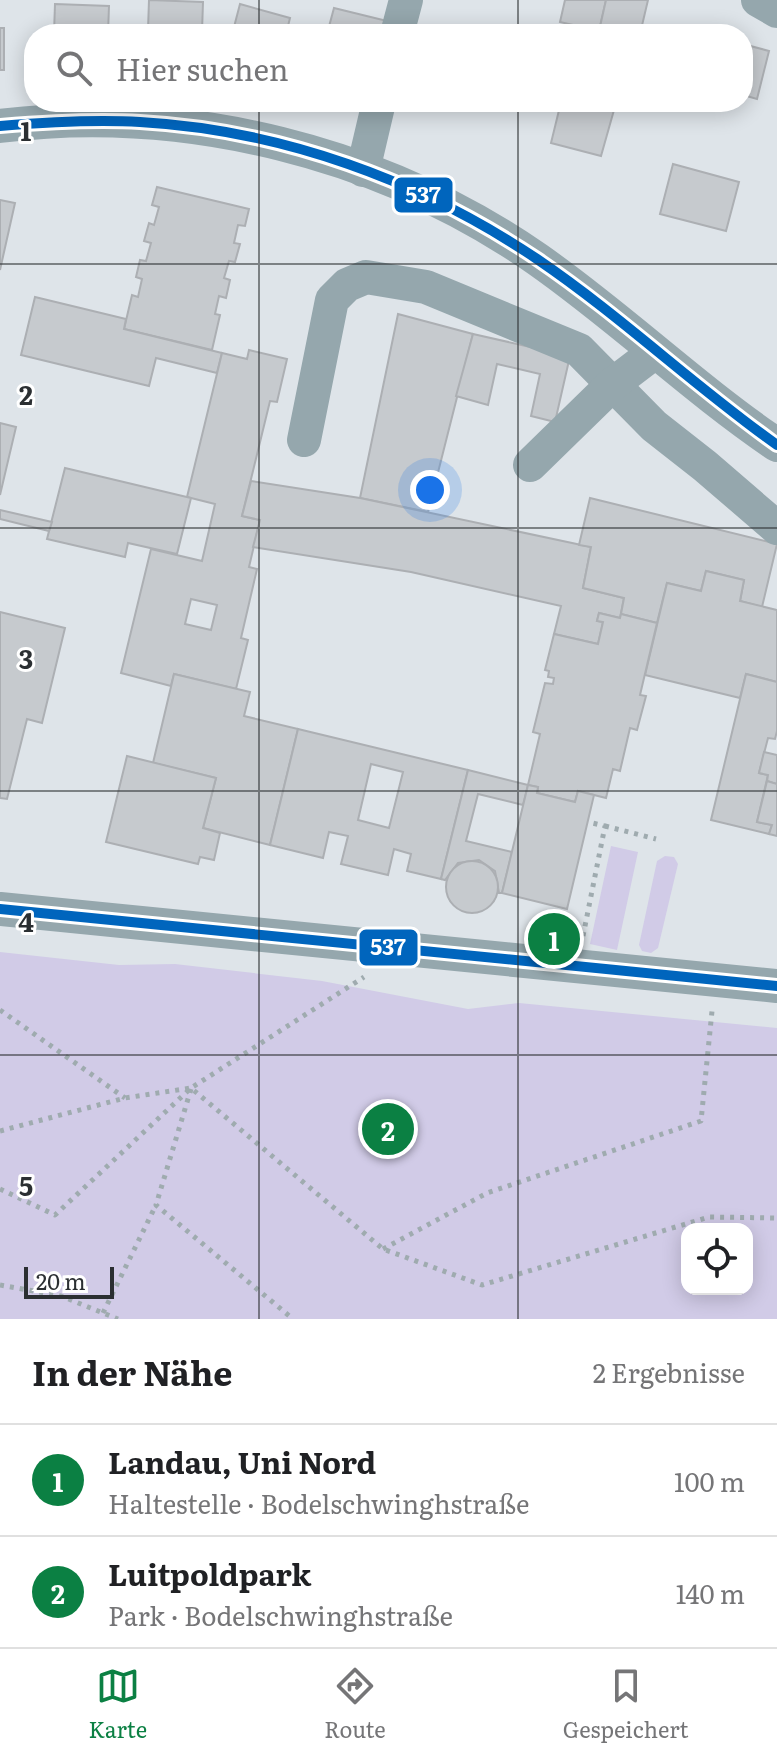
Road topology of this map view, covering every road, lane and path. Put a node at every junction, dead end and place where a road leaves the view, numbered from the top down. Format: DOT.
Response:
graph roads {
  1 [pos="406,0"];
  2 [pos="758,0"];
  3 [pos="777,11"];
  4 [pos="400,24"];
  5 [pos="377,112"];
  6 [pos="0,126"];
  7 [pos="363,170"];
  8 [pos="655,352"];
  9 [pos="613,384"];
  10 [pos="304,440"];
  11 [pos="777,445"];
  12 [pos="530,465"];
  13 [pos="777,528"];
  14 [pos="588,822"];
  15 [pos="605,826"];
  16 [pos="656,839"];
  17 [pos="0,909"];
  18 [pos="409,949"];
  19 [pos="578,964"];
  20 [pos="715,978"];
  21 [pos="777,986"];
  22 [pos="0,1010"];
  23 [pos="191,1088"];
  24 [pos="125,1098"];
  25 [pos="0,1131"];
  26 [pos="0,1189"];
  27 [pos="156,1205"];
  28 [pos="777,1218"];
  29 [pos="383,1249"];
  30 [pos="0,1285"];
  31 [pos="103,1313"];
  32 [pos="118,1319"];
  33 [pos="293,1319"];
  1 -- 4 [label="street"];
  2 -- 3 [label="street"];
  5 -- 7 [label="street"];
  6 -- 7 [label="street"];
  7 -- 8 [label="street"];
  8 -- 9 [label="street"];
  8 -- 11 [label="street"];
  9 -- 10 [label="street"];
  9 -- 12 [label="street"];
  9 -- 13 [label="street"];
  14 -- 15 [label="path"];
  15 -- 16 [label="path"];
  15 -- 19 [label="path"];
  17 -- 18 [label="street"];
  18 -- 19 [label="street"];
  18 -- 23 [label="path"];
  19 -- 20 [label="street"];
  20 -- 21 [label="street"];
  20 -- 29 [label="path"];
  22 -- 24 [label="path"];
  23 -- 24 [label="path"];
  23 -- 26 [label="path"];
  23 -- 27 [label="path"];
  23 -- 29 [label="path"];
  24 -- 25 [label="path"];
  27 -- 31 [label="path"];
  27 -- 33 [label="path"];
  28 -- 29 [label="path"];
  30 -- 31 [label="path"];
  31 -- 32 [label="path"];
}
